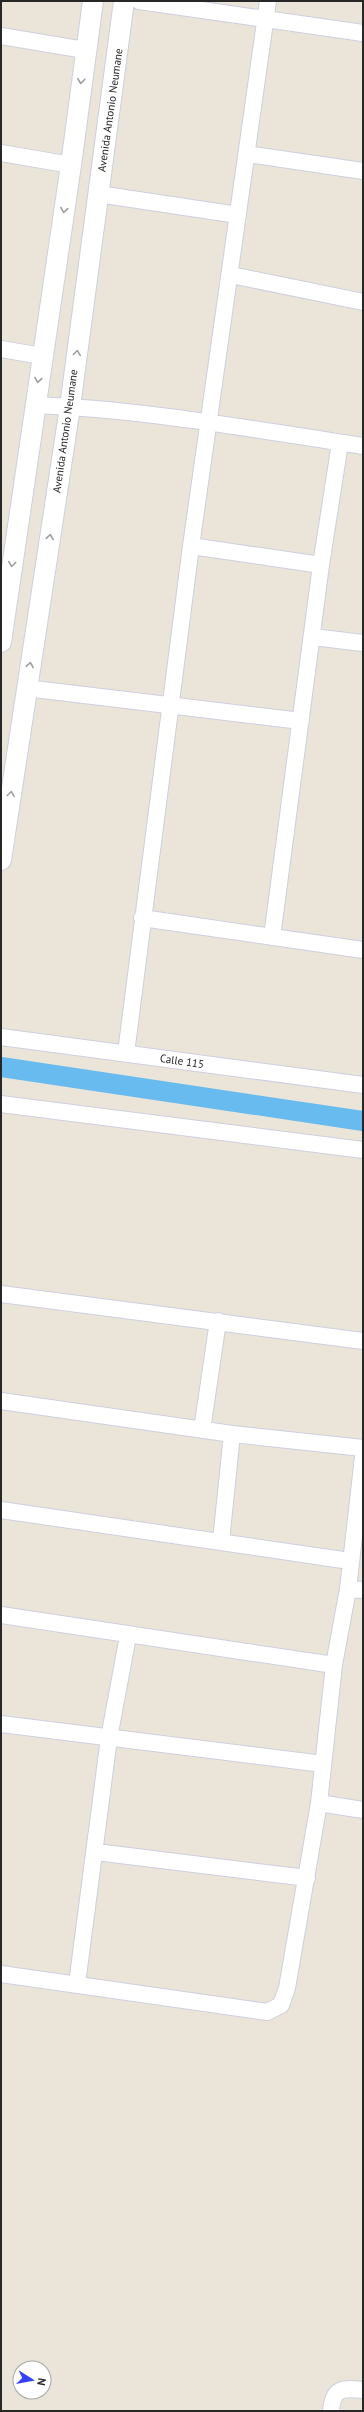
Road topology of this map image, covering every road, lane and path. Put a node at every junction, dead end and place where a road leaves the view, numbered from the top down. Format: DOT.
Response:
graph roads {
  1 [pos="93,1"];
  2 [pos="124,1"];
  3 [pos="139,1"];
  4 [pos="268,1"];
  5 [pos="265,20"];
  6 [pos="363,33"];
  7 [pos="1,36"];
  8 [pos="85,50"];
  9 [pos="1,154"];
  10 [pos="247,154"];
  11 [pos="71,165"];
  12 [pos="363,171"];
  13 [pos="98,194"];
  14 [pos="238,216"];
  15 [pos="231,275"];
  16 [pos="363,302"];
  17 [pos="1,349"];
  18 [pos="42,356"];
  19 [pos="34,405"];
  20 [pos="70,407"];
  21 [pos="209,424"];
  22 [pos="340,443"];
  23 [pos="363,446"];
  24 [pos="190,546"];
  25 [pos="321,565"];
  26 [pos="313,637"];
  27 [pos="1,642"];
  28 [pos="363,643"];
  29 [pos="26,688"];
  30 [pos="170,705"];
  31 [pos="300,721"];
  32 [pos="1,860"];
  33 [pos="142,918"];
  34 [pos="272,937"];
  35 [pos="363,950"];
  36 [pos="1,1037"];
  37 [pos="126,1053"];
  38 [pos="363,1085"];
  39 [pos="1,1104"];
  40 [pos="363,1150"];
  41 [pos="1,1294"];
  42 [pos="218,1321"];
  43 [pos="363,1341"];
  44 [pos="1,1401"];
  45 [pos="202,1430"];
  46 [pos="232,1434"];
  47 [pos="363,1448"];
  48 [pos="363,1457"];
  49 [pos="1,1510"];
  50 [pos="221,1541"];
  51 [pos="350,1561"];
  52 [pos="355,1590"];
  53 [pos="1,1615"];
  54 [pos="128,1636"];
  55 [pos="334,1665"];
  56 [pos="1,1724"];
  57 [pos="109,1738"];
  58 [pos="323,1764"];
  59 [pos="319,1803"];
  60 [pos="363,1810"];
  61 [pos="96,1852"];
  62 [pos="306,1878"];
  63 [pos="1,1974"];
  64 [pos="77,1984"];
  65 [pos="363,2390"];
  66 [pos="331,2411"];
  1 -- 8 [label="street"];
  2 -- 13 [label="street, Avenida Antonio Neumane"];
  3 -- 5 [label="street"];
  4 -- 5 [label="street"];
  5 -- 6 [label="street"];
  5 -- 10 [label="street"];
  7 -- 8 [label="street"];
  8 -- 11 [label="street, one-way"];
  9 -- 11 [label="street"];
  10 -- 12 [label="street"];
  10 -- 14 [label="street"];
  11 -- 18 [label="street, one-way"];
  13 -- 14 [label="street"];
  20 -- 13 [label="street, Avenida Antonio Neumane, one-way"];
  14 -- 15 [label="street"];
  15 -- 16 [label="street"];
  15 -- 21 [label="street"];
  17 -- 18 [label="street"];
  18 -- 19 [label="street, one-way"];
  19 -- 20 [label="street"];
  19 -- 27 [label="street, one-way"];
  20 -- 21 [label="street"];
  29 -- 20 [label="street, Avenida Antonio Neumane, one-way"];
  21 -- 22 [label="street"];
  21 -- 24 [label="street"];
  22 -- 23 [label="street"];
  22 -- 25 [label="street"];
  24 -- 25 [label="street"];
  24 -- 30 [label="street"];
  25 -- 26 [label="street"];
  26 -- 28 [label="street"];
  26 -- 31 [label="street"];
  29 -- 30 [label="street"];
  32 -- 29 [label="street, Avenida Antonio Neumane, one-way"];
  30 -- 31 [label="street"];
  30 -- 33 [label="street"];
  31 -- 34 [label="street"];
  33 -- 34 [label="street"];
  33 -- 37 [label="street"];
  34 -- 35 [label="street"];
  36 -- 37 [label="street, Calle 115"];
  37 -- 38 [label="street, Calle 115"];
  39 -- 40 [label="street"];
  41 -- 42 [label="street"];
  42 -- 43 [label="street"];
  42 -- 45 [label="street"];
  44 -- 45 [label="street"];
  45 -- 46 [label="street"];
  46 -- 47 [label="street"];
  46 -- 50 [label="street"];
  48 -- 51 [label="street"];
  49 -- 50 [label="street"];
  50 -- 51 [label="street"];
  51 -- 52 [label="street"];
  52 -- 55 [label="street"];
  53 -- 54 [label="street"];
  54 -- 55 [label="street"];
  54 -- 57 [label="street"];
  55 -- 58 [label="street"];
  56 -- 57 [label="street"];
  57 -- 58 [label="street"];
  57 -- 61 [label="street"];
  58 -- 59 [label="street"];
  59 -- 60 [label="street"];
  59 -- 62 [label="street"];
  61 -- 62 [label="street"];
  61 -- 64 [label="street"];
  62 -- 64 [label="street"];
  63 -- 64 [label="street"];
  65 -- 66 [label="street"];
}
